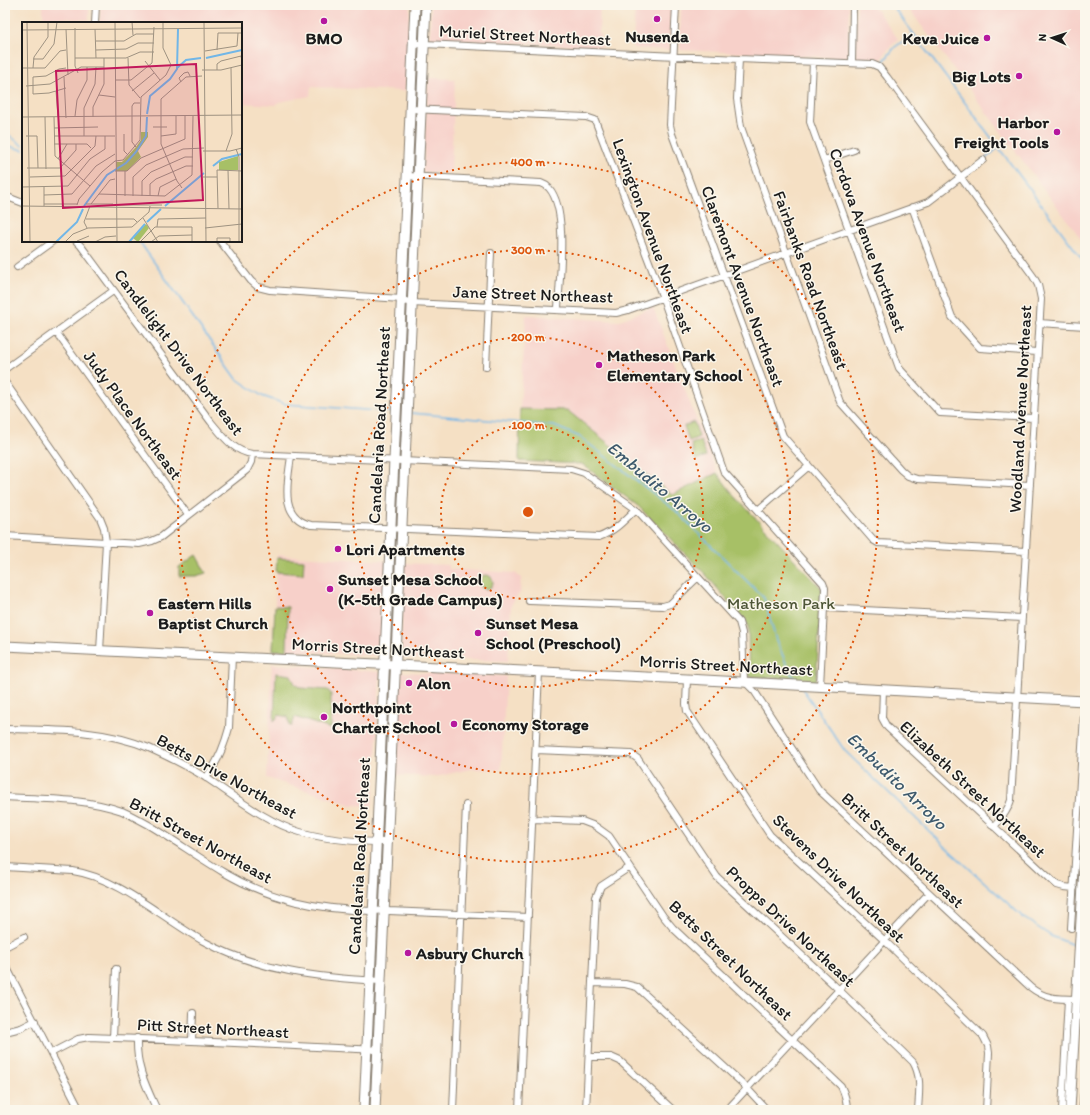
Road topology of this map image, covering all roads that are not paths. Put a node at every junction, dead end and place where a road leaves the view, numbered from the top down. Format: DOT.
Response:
graph roads {
  1 [pos="96,5"];
  2 [pos="415,5"];
  3 [pos="426,5"];
  4 [pos="676,5"];
  5 [pos="853,5"];
  6 [pos="95,22"];
  7 [pos="413,44"];
  8 [pos="424,44"];
  9 [pos="674,56"];
  10 [pos="739,59"];
  11 [pos="813,62"];
  12 [pos="852,63"];
  13 [pos="410,109"];
  14 [pos="421,110"];
  15 [pos="854,150"];
  16 [pos="824,160"];
  17 [pos="983,160"];
  18 [pos="407,176"];
  19 [pos="418,177"];
  20 [pos="961,178"];
  21 [pos="5,196"];
  22 [pos="22,203"];
  23 [pos="912,207"];
  24 [pos="850,230"];
  25 [pos="52,242"];
  26 [pos="77,242"];
  27 [pos="221,242"];
  28 [pos="492,253"];
  29 [pos="787,253"];
  30 [pos="17,267"];
  31 [pos="724,276"];
  32 [pos="113,291"];
  33 [pos="662,298"];
  34 [pos="401,299"];
  35 [pos="411,303"];
  36 [pos="489,307"];
  37 [pos="558,309"];
  38 [pos="1039,323"];
  39 [pos="1085,326"];
  40 [pos="56,332"];
  41 [pos="1037,352"];
  42 [pos="486,367"];
  43 [pos="5,369"];
  44 [pos="5,382"];
  45 [pos="1033,418"];
  46 [pos="252,454"];
  47 [pos="290,456"];
  48 [pos="393,461"];
  49 [pos="405,462"];
  50 [pos="809,466"];
  51 [pos="1030,485"];
  52 [pos="636,509"];
  53 [pos="758,510"];
  54 [pos="188,515"];
  55 [pos="390,528"];
  56 [pos="402,528"];
  57 [pos="5,536"];
  58 [pos="106,542"];
  59 [pos="1026,552"];
  60 [pos="698,577"];
  61 [pos="529,601"];
  62 [pos="824,608"];
  63 [pos="1022,618"];
  64 [pos="5,646"];
  65 [pos="100,651"];
  66 [pos="232,656"];
  67 [pos="384,665"];
  68 [pos="395,665"];
  69 [pos="539,672"];
  70 [pos="687,678"];
  71 [pos="744,682"];
  72 [pos="820,686"];
  73 [pos="883,690"];
  74 [pos="1017,698"];
  75 [pos="1085,701"];
  76 [pos="1084,715"];
  77 [pos="5,729"];
  78 [pos="536,750"];
  79 [pos="206,778"];
  80 [pos="1083,784"];
  81 [pos="5,797"];
  82 [pos="466,805"];
  83 [pos="532,819"];
  84 [pos="994,827"];
  85 [pos="376,842"];
  86 [pos="387,842"];
  87 [pos="1085,850"];
  88 [pos="630,866"];
  89 [pos="5,867"];
  90 [pos="1074,888"];
  91 [pos="929,893"];
  92 [pos="1084,897"];
  93 [pos="384,910"];
  94 [pos="373,911"];
  95 [pos="462,914"];
  96 [pos="528,917"];
  97 [pos="1071,928"];
  98 [pos="24,937"];
  99 [pos="885,941"];
  100 [pos="5,947"];
  101 [pos="5,964"];
  102 [pos="116,970"];
  103 [pos="370,980"];
  104 [pos="381,981"];
  105 [pos="592,983"];
  106 [pos="839,990"];
  107 [pos="1072,999"];
  108 [pos="193,1013"];
  109 [pos="34,1021"];
  110 [pos="5,1032"];
  111 [pos="112,1038"];
  112 [pos="137,1038"];
  113 [pos="792,1040"];
  114 [pos="192,1041"];
  115 [pos="366,1050"];
  116 [pos="378,1050"];
  117 [pos="51,1053"];
  118 [pos="589,1057"];
  119 [pos="748,1088"];
  120 [pos="1085,1095"];
  121 [pos="80,1110"];
  122 [pos="157,1110"];
  123 [pos="364,1110"];
  124 [pos="375,1110"];
  125 [pos="453,1110"];
  126 [pos="519,1110"];
  127 [pos="586,1110"];
  128 [pos="673,1110"];
  129 [pos="727,1110"];
  130 [pos="767,1110"];
  131 [pos="846,1110"];
  132 [pos="918,1110"];
  133 [pos="986,1110"];
  134 [pos="1062,1110"];
  135 [pos="1070,1110"];
  136 [pos="1084,1110"];
  1 -- 6 [label="street"];
  2 -- 7 [label="main road, Candelaria Road Northeast"];
  3 -- 8 [label="main road, Candelaria Road Northeast"];
  4 -- 9 [label="street, Claremont Avenue Northeast"];
  5 -- 12 [label="street"];
  7 -- 8 [label="street, Muriel Street Northeast"];
  7 -- 13 [label="main road, Candelaria Road Northeast"];
  8 -- 9 [label="street, Muriel Street Northeast"];
  8 -- 14 [label="main road, Candelaria Road Northeast"];
  9 -- 10 [label="street, Muriel Street Northeast"];
  9 -- 31 [label="street, Claremont Avenue Northeast"];
  10 -- 11 [label="street, Muriel Street Northeast"];
  10 -- 29 [label="street, Fairbanks Road Northeast"];
  11 -- 12 [label="street, Muriel Street Northeast"];
  11 -- 16 [label="street, Cordova Avenue Northeast"];
  12 -- 20 [label="street, Woodland Avenue Northeast"];
  13 -- 14 [label="street"];
  13 -- 18 [label="main road, Candelaria Road Northeast"];
  14 -- 19 [label="main road, Candelaria Road Northeast"];
  14 -- 33 [label="street, Lexington Avenue Northeast"];
  15 -- 16 [label="street"];
  16 -- 24 [label="street, Cordova Avenue Northeast"];
  17 -- 20 [label="street, Jane Street Northeast"];
  18 -- 19 [label="street"];
  18 -- 34 [label="main road, Candelaria Road Northeast"];
  19 -- 35 [label="main road, Candelaria Road Northeast"];
  19 -- 37 [label="street"];
  20 -- 23 [label="street, Jane Street Northeast"];
  20 -- 38 [label="street, Woodland Avenue Northeast"];
  21 -- 22 [label="street"];
  23 -- 24 [label="street, Jane Street Northeast"];
  23 -- 41 [label="street"];
  24 -- 29 [label="street, Jane Street Northeast"];
  24 -- 45 [label="street, Cordova Avenue Northeast"];
  25 -- 30 [label="street"];
  26 -- 32 [label="street, Candlelight Drive Northeast"];
  27 -- 34 [label="street, Jane Street Northeast"];
  28 -- 36 [label="street"];
  29 -- 31 [label="street, Jane Street Northeast"];
  29 -- 51 [label="street, Fairbanks Road Northeast"];
  31 -- 33 [label="street, Jane Street Northeast"];
  31 -- 50 [label="street, Claremont Avenue Northeast"];
  32 -- 40 [label="street"];
  32 -- 46 [label="street, Candlelight Drive Northeast"];
  33 -- 37 [label="street, Jane Street Northeast"];
  33 -- 53 [label="street, Lexington Avenue Northeast"];
  34 -- 35 [label="street, Jane Street Northeast"];
  34 -- 48 [label="main road, Candelaria Road Northeast"];
  35 -- 36 [label="street, Jane Street Northeast"];
  35 -- 49 [label="main road, Candelaria Road Northeast"];
  36 -- 37 [label="street, Jane Street Northeast"];
  36 -- 42 [label="street"];
  38 -- 39 [label="street"];
  38 -- 41 [label="street, Woodland Avenue Northeast"];
  40 -- 43 [label="street"];
  40 -- 54 [label="street, Judy Place Northeast"];
  41 -- 45 [label="street, Woodland Avenue Northeast"];
  44 -- 58 [label="street"];
  45 -- 51 [label="street, Woodland Avenue Northeast"];
  46 -- 47 [label="street, Candlelight Drive Northeast"];
  46 -- 54 [label="street"];
  47 -- 48 [label="street, Candlelight Drive Northeast"];
  47 -- 55 [label="street"];
  48 -- 49 [label="street, Candlelight Drive Northeast"];
  48 -- 55 [label="main road, Candelaria Road Northeast"];
  49 -- 52 [label="street, Candlelight Drive Northeast"];
  49 -- 56 [label="main road, Candelaria Road Northeast"];
  50 -- 53 [label="street"];
  50 -- 59 [label="street, Claremont Avenue Northeast"];
  51 -- 59 [label="street, Woodland Avenue Northeast"];
  52 -- 56 [label="street"];
  52 -- 60 [label="street, Candlelight Drive Northeast"];
  53 -- 62 [label="street, Lexington Avenue Northeast"];
  54 -- 58 [label="street"];
  55 -- 56 [label="street"];
  55 -- 67 [label="main road, Candelaria Road Northeast"];
  56 -- 68 [label="main road, Candelaria Road Northeast"];
  57 -- 58 [label="street"];
  58 -- 65 [label="street"];
  59 -- 63 [label="street, Woodland Avenue Northeast"];
  60 -- 61 [label="street"];
  60 -- 71 [label="street, Candlelight Drive Northeast"];
  62 -- 63 [label="street"];
  62 -- 72 [label="street, Lexington Avenue Northeast"];
  63 -- 74 [label="street, Woodland Avenue Northeast"];
  64 -- 65 [label="main road, Morris Street Northeast"];
  65 -- 66 [label="main road, Morris Street Northeast"];
  66 -- 67 [label="main road, Morris Street Northeast"];
  66 -- 79 [label="street"];
  67 -- 68 [label="main road, Morris Street Northeast"];
  67 -- 85 [label="main road, Candelaria Road Northeast"];
  68 -- 69 [label="main road, Morris Street Northeast"];
  68 -- 86 [label="main road, Candelaria Road Northeast"];
  69 -- 70 [label="main road, Morris Street Northeast"];
  69 -- 78 [label="street"];
  70 -- 71 [label="main road, Morris Street Northeast"];
  70 -- 99 [label="street, Stevens Drive Northeast"];
  71 -- 72 [label="main road, Morris Street Northeast"];
  71 -- 91 [label="street, Britt Street Northeast"];
  72 -- 73 [label="main road, Morris Street Northeast"];
  73 -- 74 [label="main road, Morris Street Northeast"];
  73 -- 84 [label="street, Elizabeth Street Northeast"];
  74 -- 75 [label="main road, Morris Street Northeast"];
  74 -- 84 [label="street, Woodland Avenue Northeast"];
  76 -- 80 [label="street"];
  77 -- 79 [label="street, Betts Drive Northeast"];
  78 -- 83 [label="street"];
  78 -- 106 [label="street, Propps Drive Northeast"];
  79 -- 85 [label="street, Betts Drive Northeast"];
  80 -- 90 [label="street"];
  81 -- 94 [label="street, Britt Street Northeast"];
  82 -- 95 [label="street"];
  83 -- 88 [label="street, Betts Street Northeast"];
  83 -- 96 [label="street"];
  84 -- 90 [label="street, Elizabeth Street Northeast"];
  85 -- 86 [label="street, Betts Drive Northeast"];
  85 -- 94 [label="main road, Candelaria Road Northeast"];
  86 -- 93 [label="main road, Candelaria Road Northeast"];
  87 -- 92 [label="main road"];
  88 -- 105 [label="street"];
  88 -- 113 [label="street, Betts Street Northeast"];
  89 -- 103 [label="street"];
  90 -- 97 [label="street"];
  91 -- 99 [label="street"];
  91 -- 107 [label="street, Britt Street Northeast"];
  92 -- 107 [label="main road"];
  93 -- 94 [label="street, Britt Street Northeast"];
  93 -- 95 [label="street, Britt Street Northeast"];
  93 -- 104 [label="main road, Candelaria Road Northeast"];
  94 -- 103 [label="main road, Candelaria Road Northeast"];
  95 -- 96 [label="street, Britt Street Northeast"];
  95 -- 125 [label="street"];
  96 -- 126 [label="street"];
  98 -- 100 [label="street"];
  99 -- 106 [label="street"];
  99 -- 133 [label="street, Stevens Drive Northeast"];
  101 -- 109 [label="street"];
  102 -- 111 [label="street"];
  103 -- 104 [label="street"];
  103 -- 115 [label="main road, Candelaria Road Northeast"];
  104 -- 116 [label="main road, Candelaria Road Northeast"];
  105 -- 118 [label="street"];
  105 -- 119 [label="street"];
  106 -- 113 [label="street"];
  106 -- 132 [label="street, Propps Drive Northeast"];
  107 -- 134 [label="street"];
  107 -- 135 [label="main road"];
  108 -- 114 [label="street"];
  109 -- 110 [label="street"];
  109 -- 117 [label="street"];
  111 -- 112 [label="street, Pitt Street Northeast"];
  111 -- 117 [label="street, Pitt Street Northeast"];
  112 -- 114 [label="street, Pitt Street Northeast"];
  112 -- 122 [label="street"];
  113 -- 119 [label="street"];
  113 -- 131 [label="street, Betts Street Northeast"];
  114 -- 115 [label="street, Pitt Street Northeast"];
  115 -- 116 [label="street, Pitt Street Northeast"];
  115 -- 123 [label="main road, Candelaria Road Northeast"];
  116 -- 124 [label="main road, Candelaria Road Northeast"];
  117 -- 121 [label="street"];
  118 -- 127 [label="street"];
  118 -- 128 [label="street"];
  119 -- 129 [label="street"];
  119 -- 130 [label="street"];
  120 -- 136 [label="main road"];
}
